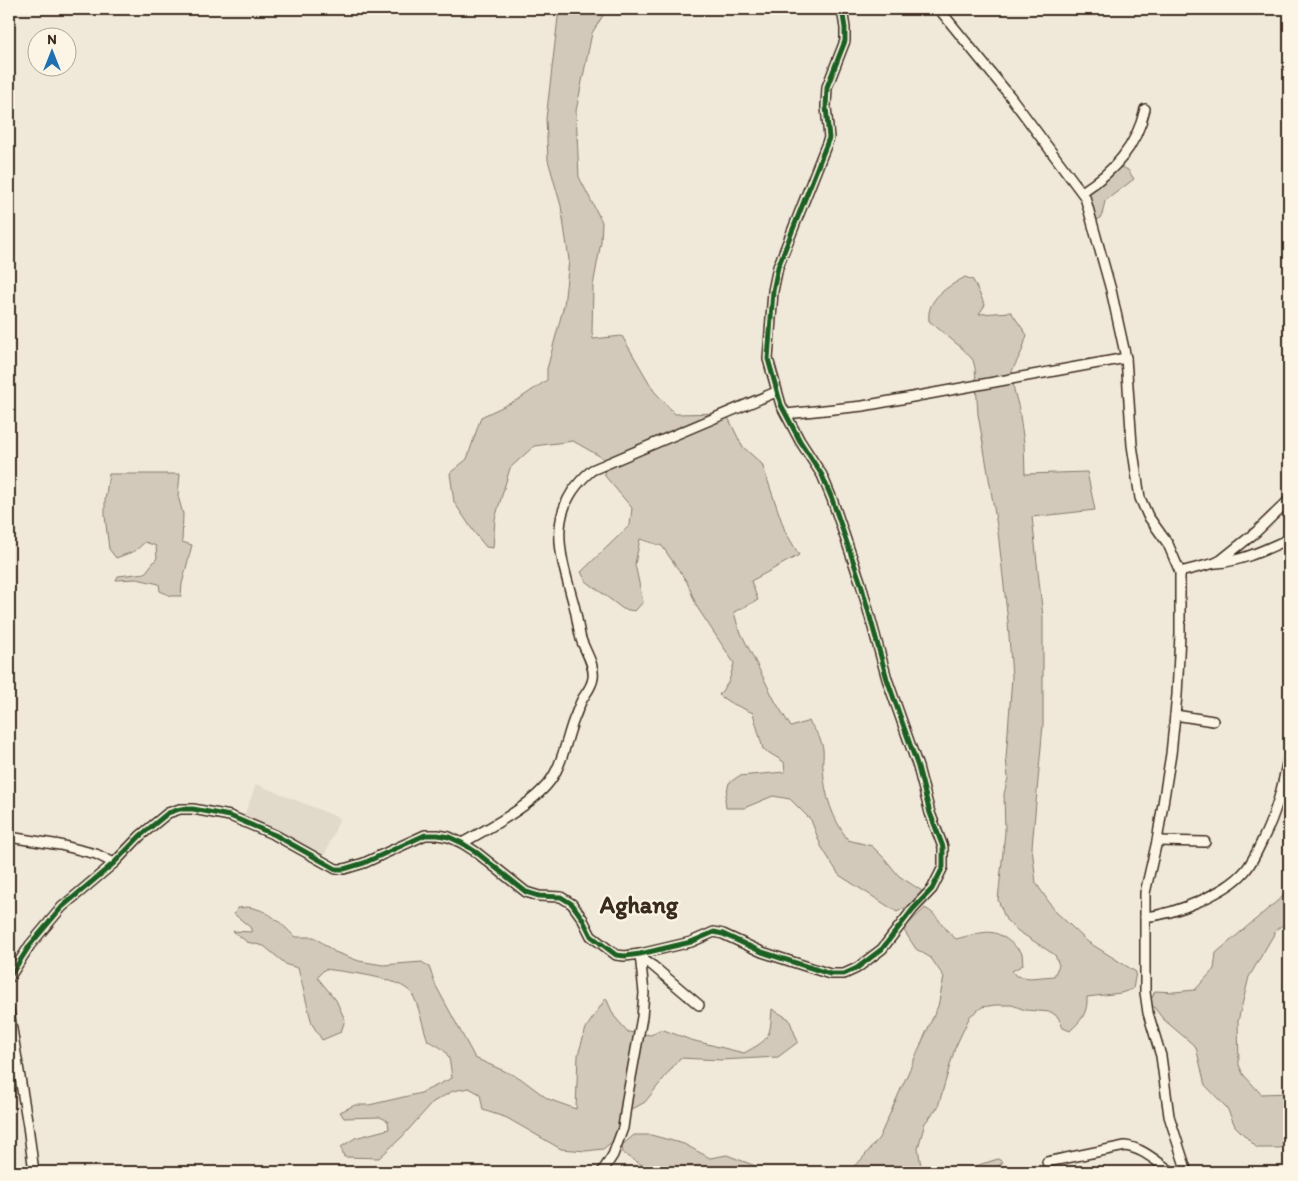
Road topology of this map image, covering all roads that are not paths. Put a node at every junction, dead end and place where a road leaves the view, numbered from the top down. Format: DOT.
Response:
graph roads {
  1 [pos="842,9"];
  2 [pos="939,9"];
  3 [pos="1145,109"];
  4 [pos="1082,192"];
  5 [pos="1126,358"];
  6 [pos="776,392"];
  7 [pos="786,414"];
  8 [pos="1289,500"];
  9 [pos="1289,539"];
  10 [pos="1215,563"];
  11 [pos="1180,572"];
  12 [pos="1174,714"];
  13 [pos="1213,721"];
  14 [pos="1289,754"];
  15 [pos="9,837"];
  16 [pos="1157,841"];
  17 [pos="1205,842"];
  18 [pos="462,843"];
  19 [pos="114,863"];
  20 [pos="1145,917"];
  21 [pos="640,956"];
  22 [pos="9,978"];
  23 [pos="699,1005"];
  24 [pos="9,1011"];
  25 [pos="1047,1162"];
  26 [pos="34,1172"];
  27 [pos="602,1172"];
  28 [pos="1172,1172"];
  29 [pos="1187,1172"];
  1 -- 6 [label="street"];
  2 -- 4 [label="street"];
  3 -- 4 [label="street"];
  4 -- 5 [label="street"];
  5 -- 7 [label="street"];
  5 -- 11 [label="street"];
  6 -- 7 [label="street"];
  6 -- 18 [label="street"];
  7 -- 21 [label="street"];
  8 -- 10 [label="street"];
  9 -- 10 [label="street"];
  10 -- 11 [label="street"];
  11 -- 12 [label="street"];
  12 -- 13 [label="street"];
  12 -- 16 [label="street"];
  14 -- 20 [label="street"];
  15 -- 19 [label="street"];
  16 -- 17 [label="street"];
  16 -- 20 [label="street"];
  18 -- 19 [label="street"];
  18 -- 21 [label="street"];
  19 -- 22 [label="street"];
  20 -- 29 [label="street"];
  21 -- 23 [label="street"];
  21 -- 27 [label="street"];
  24 -- 26 [label="street"];
  25 -- 28 [label="street"];
}
